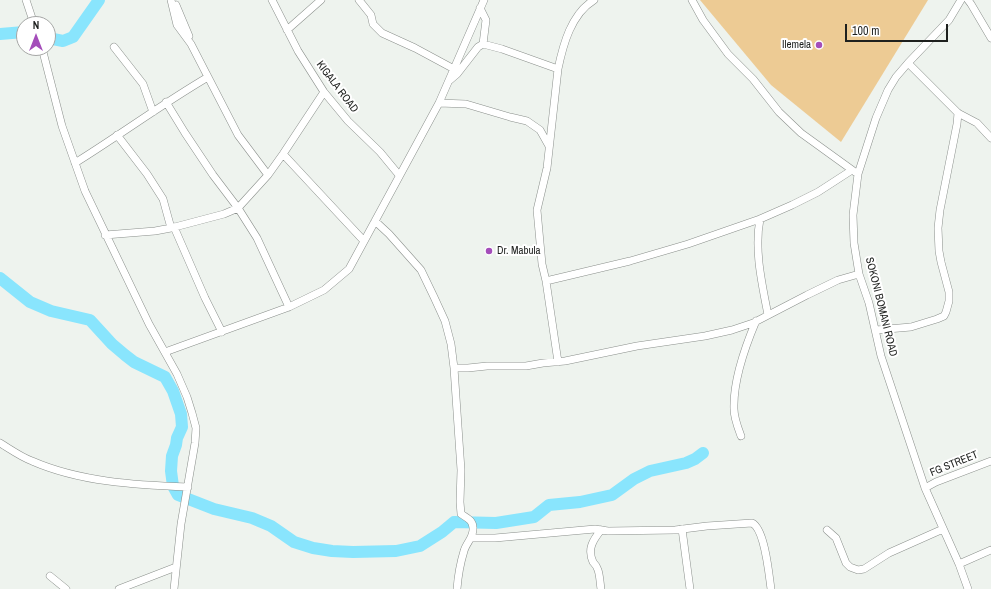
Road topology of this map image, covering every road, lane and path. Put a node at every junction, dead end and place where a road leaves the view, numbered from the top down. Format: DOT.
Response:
graph roads {
  1 [pos="26,0"];
  2 [pos="173,0"];
  3 [pos="272,0"];
  4 [pos="321,0"];
  5 [pos="359,0"];
  6 [pos="594,0"];
  7 [pos="692,0"];
  8 [pos="961,0"];
  9 [pos="968,0"];
  10 [pos="482,2"];
  11 [pos="31,16"];
  12 [pos="287,30"];
  13 [pos="991,38"];
  14 [pos="482,44"];
  15 [pos="114,47"];
  16 [pos="44,56"];
  17 [pos="908,63"];
  18 [pos="454,69"];
  19 [pos="558,69"];
  20 [pos="208,77"];
  21 [pos="448,82"];
  22 [pos="324,92"];
  23 [pos="166,102"];
  24 [pos="439,104"];
  25 [pos="153,112"];
  26 [pos="958,113"];
  27 [pos="117,135"];
  28 [pos="991,138"];
  29 [pos="550,147"];
  30 [pos="283,154"];
  31 [pos="75,163"];
  32 [pos="855,172"];
  33 [pos="268,175"];
  34 [pos="399,175"];
  35 [pos="238,208"];
  36 [pos="760,219"];
  37 [pos="375,221"];
  38 [pos="749,223"];
  39 [pos="172,227"];
  40 [pos="758,231"];
  41 [pos="105,235"];
  42 [pos="364,241"];
  43 [pos="859,274"];
  44 [pos="546,281"];
  45 [pos="289,308"];
  46 [pos="768,315"];
  47 [pos="756,321"];
  48 [pos="876,330"];
  49 [pos="222,332"];
  50 [pos="165,352"];
  51 [pos="558,362"];
  52 [pos="454,368"];
  53 [pos="741,436"];
  54 [pos="0,443"];
  55 [pos="991,461"];
  56 [pos="188,487"];
  57 [pos="925,488"];
  58 [pos="682,529"];
  59 [pos="943,529"];
  60 [pos="601,530"];
  61 [pos="827,530"];
  62 [pos="471,538"];
  63 [pos="991,550"];
  64 [pos="958,564"];
  65 [pos="176,567"];
  66 [pos="50,576"];
  67 [pos="66,589"];
  68 [pos="119,589"];
  69 [pos="174,589"];
  70 [pos="456,589"];
  71 [pos="601,589"];
  72 [pos="690,589"];
  73 [pos="771,589"];
  74 [pos="968,589"];
  1 -- 11 [label="street"];
  2 -- 20 [label="street"];
  3 -- 12 [label="street, KIGALA ROAD"];
  4 -- 12 [label="street"];
  5 -- 18 [label="street"];
  6 -- 19 [label="street"];
  7 -- 32 [label="street"];
  8 -- 17 [label="street, SOKONI BOMANI ROAD"];
  9 -- 13 [label="street"];
  10 -- 14 [label="street"];
  10 -- 18 [label="street"];
  12 -- 22 [label="street, KIGALA ROAD"];
  14 -- 19 [label="street"];
  14 -- 21 [label="street"];
  15 -- 25 [label="street"];
  16 -- 31 [label="street"];
  17 -- 26 [label="street"];
  17 -- 32 [label="street, SOKONI BOMANI ROAD"];
  18 -- 21 [label="street"];
  19 -- 29 [label="street"];
  20 -- 23 [label="street"];
  20 -- 33 [label="street"];
  21 -- 24 [label="street"];
  22 -- 30 [label="street"];
  22 -- 34 [label="street, KIGALA ROAD"];
  23 -- 25 [label="street"];
  23 -- 35 [label="street"];
  24 -- 29 [label="street"];
  24 -- 34 [label="street"];
  25 -- 27 [label="street"];
  26 -- 28 [label="street"];
  26 -- 48 [label="street"];
  27 -- 31 [label="street"];
  27 -- 39 [label="street"];
  29 -- 44 [label="street"];
  30 -- 33 [label="street"];
  30 -- 42 [label="street"];
  31 -- 41 [label="street"];
  32 -- 36 [label="street"];
  32 -- 43 [label="street, SOKONI BOMANI ROAD"];
  33 -- 35 [label="street"];
  34 -- 37 [label="street"];
  35 -- 39 [label="street"];
  35 -- 45 [label="street"];
  36 -- 38 [label="street"];
  36 -- 40 [label="street"];
  37 -- 42 [label="street"];
  37 -- 52 [label="street"];
  38 -- 40 [label="street"];
  38 -- 44 [label="street"];
  39 -- 41 [label="street"];
  39 -- 49 [label="street"];
  40 -- 46 [label="street"];
  41 -- 50 [label="street"];
  42 -- 45 [label="street"];
  43 -- 46 [label="street"];
  43 -- 48 [label="street, SOKONI BOMANI ROAD"];
  44 -- 51 [label="street"];
  45 -- 49 [label="street"];
  46 -- 47 [label="street"];
  47 -- 51 [label="street"];
  47 -- 53 [label="street"];
  48 -- 57 [label="street, SOKONI BOMANI ROAD"];
  49 -- 50 [label="street"];
  50 -- 56 [label="street"];
  51 -- 52 [label="street"];
  52 -- 62 [label="street"];
  54 -- 56 [label="street"];
  55 -- 57 [label="street, FG STREET"];
  56 -- 65 [label="street"];
  57 -- 59 [label="street, SOKONI BOMANI ROAD"];
  58 -- 60 [label="street"];
  58 -- 72 [label="street"];
  58 -- 73 [label="street"];
  59 -- 61 [label="street"];
  59 -- 64 [label="street, SOKONI BOMANI ROAD"];
  60 -- 62 [label="street"];
  60 -- 71 [label="street"];
  62 -- 70 [label="street"];
  63 -- 64 [label="street"];
  64 -- 74 [label="street, SOKONI BOMANI ROAD"];
  65 -- 68 [label="street"];
  65 -- 69 [label="street"];
  66 -- 67 [label="street"];
}
